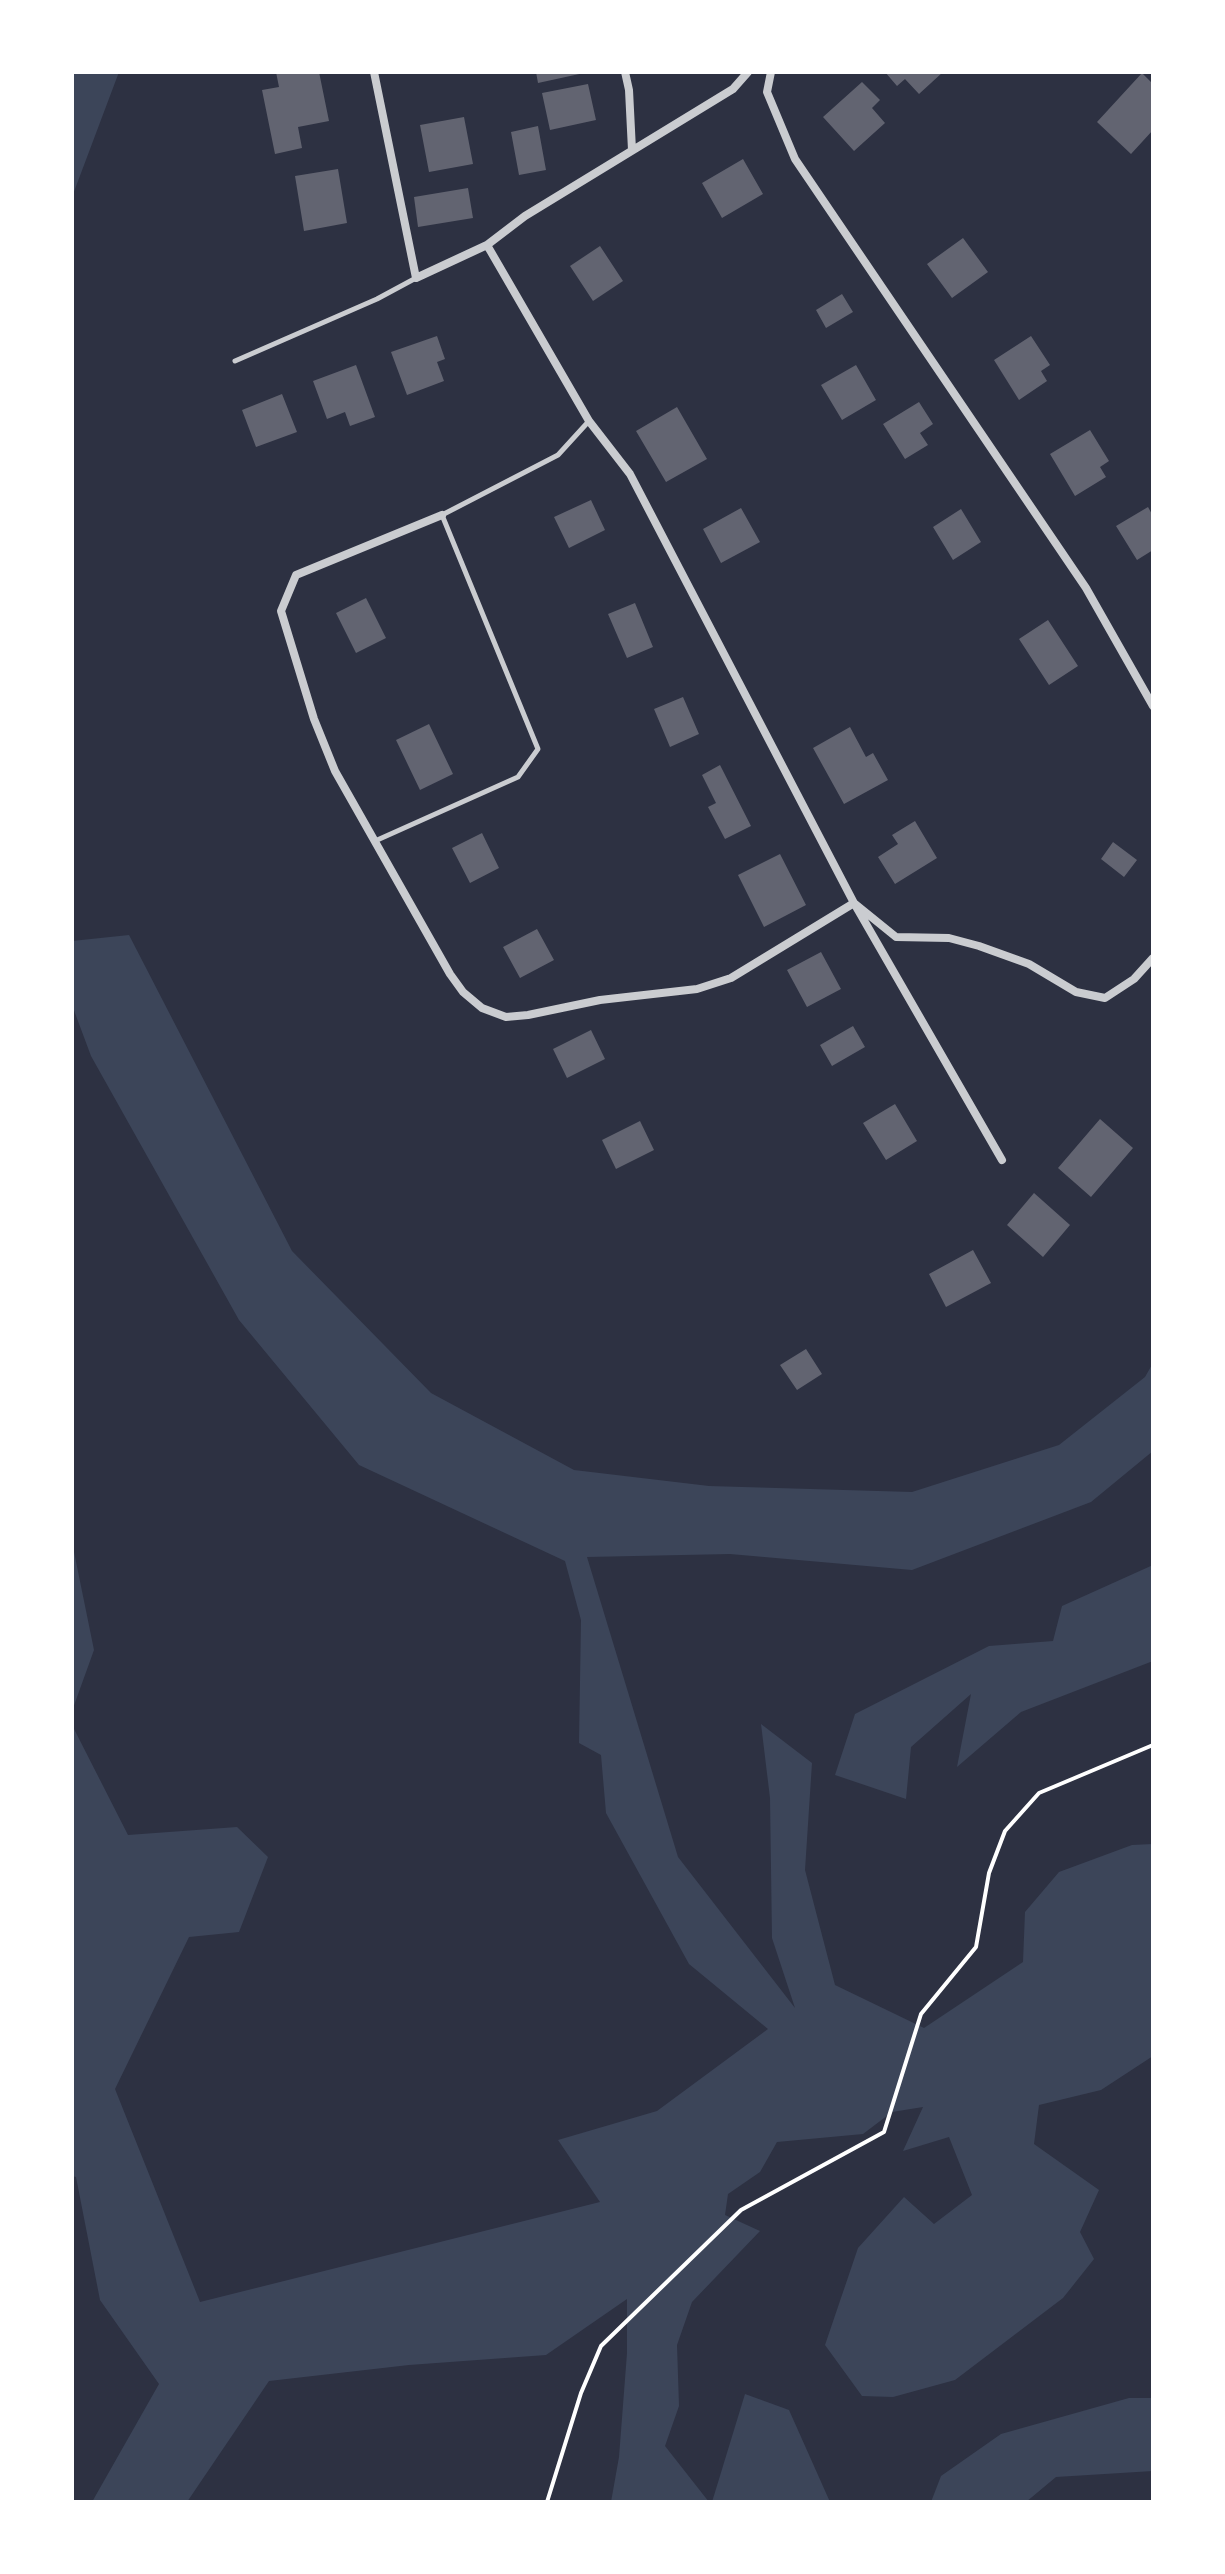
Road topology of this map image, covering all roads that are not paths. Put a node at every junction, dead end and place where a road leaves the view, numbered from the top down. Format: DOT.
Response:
graph roads {
  1 [pos="374,72"];
  2 [pos="625,72"];
  3 [pos="748,72"];
  4 [pos="771,72"];
  5 [pos="632,150"];
  6 [pos="487,245"];
  7 [pos="416,278"];
  8 [pos="235,361"];
  9 [pos="589,421"];
  10 [pos="442,515"];
  11 [pos="1153,706"];
  12 [pos="375,841"];
  13 [pos="854,903"];
  14 [pos="1153,958"];
  15 [pos="1002,1160"];
  1 -- 7 [label="street"];
  2 -- 5 [label="street"];
  3 -- 5 [label="street"];
  4 -- 11 [label="street"];
  5 -- 6 [label="street"];
  6 -- 7 [label="street"];
  6 -- 9 [label="street"];
  7 -- 8 [label="lane"];
  9 -- 10 [label="lane"];
  9 -- 13 [label="street"];
  10 -- 12 [label="lane"];
  10 -- 12 [label="street"];
  12 -- 13 [label="street"];
  13 -- 14 [label="street"];
  13 -- 15 [label="street"];
}
